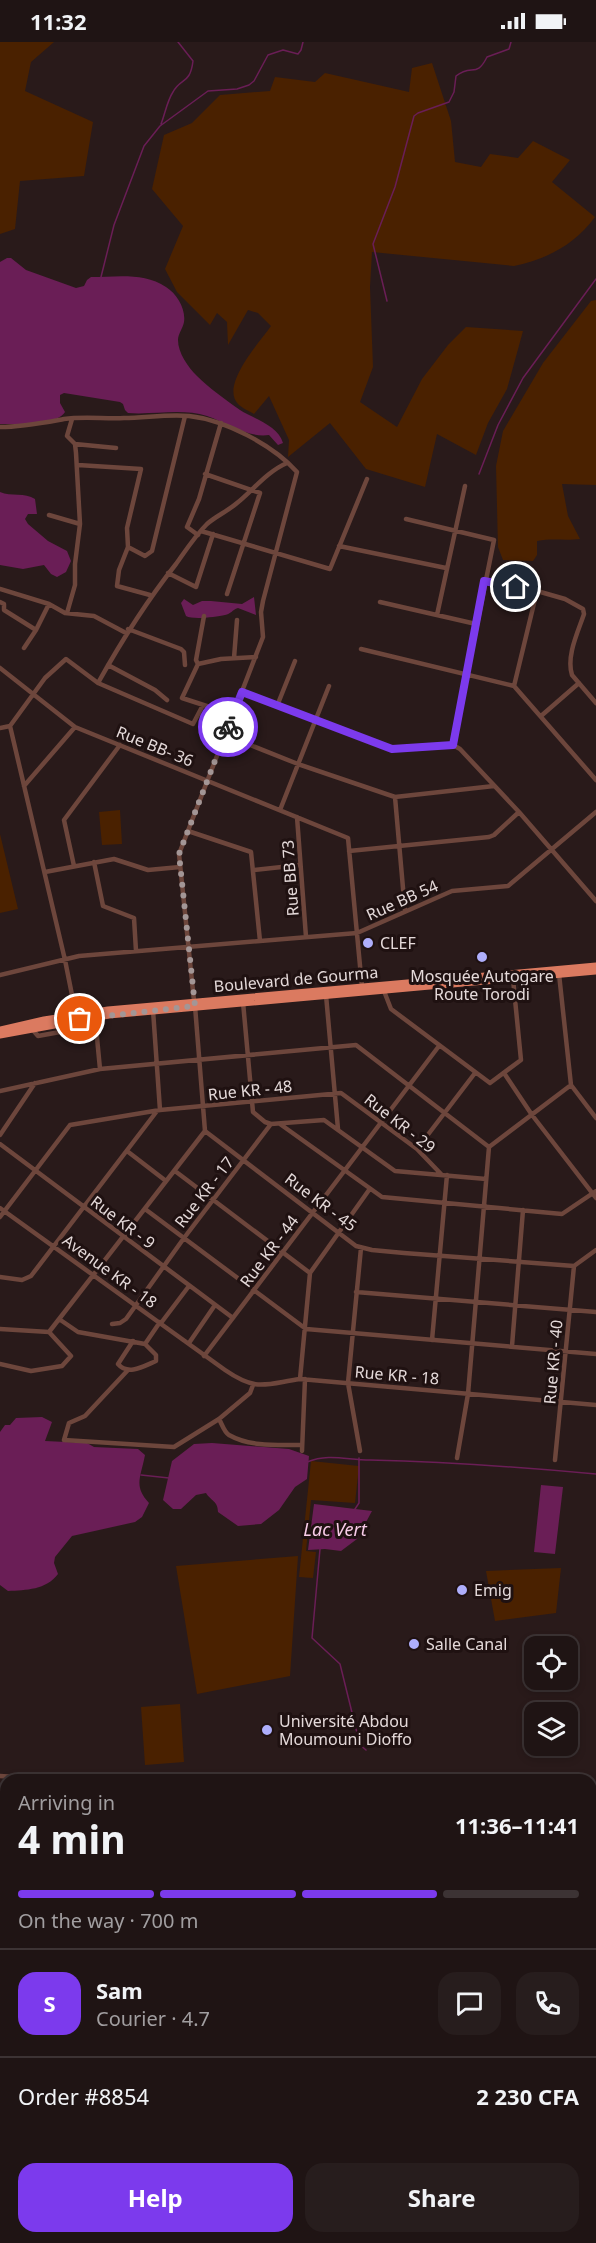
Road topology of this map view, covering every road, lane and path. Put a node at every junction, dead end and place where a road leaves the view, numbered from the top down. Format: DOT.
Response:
graph roads {
  1 [pos="185,416"];
  2 [pos="72,419"];
  3 [pos="221,423"];
  4 [pos="0,427"];
  5 [pos="75,444"];
  6 [pos="116,448"];
  7 [pos="287,463"];
  8 [pos="78,465"];
  9 [pos="205,474"];
  10 [pos="367,478"];
  11 [pos="465,486"];
  12 [pos="252,489"];
  13 [pos="49,515"];
  14 [pos="406,519"];
  15 [pos="80,524"];
  16 [pos="455,530"];
  17 [pos="200,533"];
  18 [pos="213,534"];
  19 [pos="243,544"];
  20 [pos="339,546"];
  21 [pos="128,547"];
  22 [pos="275,553"];
  23 [pos="446,568"];
  24 [pos="168,573"];
  25 [pos="484,581"];
  26 [pos="0,589"];
  27 [pos="537,591"];
  28 [pos="227,594"];
  29 [pos="150,595"];
  30 [pos="0,602"];
  31 [pos="381,602"];
  32 [pos="49,604"];
  33 [pos="67,613"];
  34 [pos="437,615"];
  35 [pos="204,616"];
  36 [pos="237,620"];
  37 [pos="476,624"];
  38 [pos="36,630"];
  39 [pos="127,631"];
  40 [pos="24,648"];
  41 [pos="361,649"];
  42 [pos="256,657"];
  43 [pos="234,658"];
  44 [pos="295,661"];
  45 [pos="198,664"];
  46 [pos="108,665"];
  47 [pos="185,665"];
  48 [pos="0,668"];
  49 [pos="466,674"];
  50 [pos="98,683"];
  51 [pos="579,683"];
  52 [pos="329,686"];
  53 [pos="514,686"];
  54 [pos="242,692"];
  55 [pos="33,695"];
  56 [pos="167,700"];
  57 [pos="596,703"];
  58 [pos="203,705"];
  59 [pos="277,706"];
  60 [pos="541,716"];
  61 [pos="232,718"];
  62 [pos="315,721"];
  63 [pos="10,726"];
  64 [pos="75,727"];
  65 [pos="0,728"];
  66 [pos="225,735"];
  67 [pos="120,745"];
  68 [pos="453,745"];
  69 [pos="298,764"];
  70 [pos="207,780"];
  71 [pos="596,780"];
  72 [pos="24,786"];
  73 [pos="494,786"];
  74 [pos="395,797"];
  75 [pos="280,810"];
  76 [pos="519,812"];
  77 [pos="596,812"];
  78 [pos="297,817"];
  79 [pos="188,831"];
  80 [pos="400,846"];
  81 [pos="552,849"];
  82 [pos="349,851"];
  83 [pos="94,862"];
  84 [pos="300,865"];
  85 [pos="74,866"];
  86 [pos="180,867"];
  87 [pos="254,870"];
  88 [pos="45,872"];
  89 [pos="596,901"];
  90 [pos="405,911"];
  91 [pos="357,933"];
  92 [pos="306,937"];
  93 [pos="260,941"];
  94 [pos="189,947"];
  95 [pos="136,951"];
  96 [pos="65,960"];
  97 [pos="596,966"];
  98 [pos="596,971"];
  99 [pos="559,974"];
  100 [pos="0,975"];
  101 [pos="513,979"];
  102 [pos="362,987"];
  103 [pos="384,991"];
  104 [pos="326,995"];
  105 [pos="243,1002"];
  106 [pos="195,1004"];
  107 [pos="153,1010"];
  108 [pos="76,1015"];
  109 [pos="95,1017"];
  110 [pos="31,1028"];
  111 [pos="0,1030"];
  112 [pos="71,1030"];
  113 [pos="0,1035"];
  114 [pos="439,1046"];
  115 [pos="331,1047"];
  116 [pos="248,1054"];
  117 [pos="199,1059"];
  118 [pos="156,1063"];
  119 [pos="100,1069"];
  120 [pos="475,1073"];
  121 [pos="504,1073"];
  122 [pos="35,1083"];
  123 [pos="410,1085"];
  124 [pos="571,1085"];
  125 [pos="0,1091"];
  126 [pos="334,1094"];
  127 [pos="342,1094"];
  128 [pos="252,1101"];
  129 [pos="203,1106"];
  130 [pos="158,1111"];
  131 [pos="445,1112"];
  132 [pos="532,1114"];
  133 [pos="596,1118"];
  134 [pos="381,1123"];
  135 [pos="271,1124"];
  136 [pos="279,1124"];
  137 [pos="338,1129"];
  138 [pos="206,1131"];
  139 [pos="0,1134"];
  140 [pos="0,1143"];
  141 [pos="489,1147"];
  142 [pos="363,1148"];
  143 [pos="417,1149"];
  144 [pos="127,1151"];
  145 [pos="244,1161"];
  146 [pos="36,1170"];
  147 [pos="175,1171"];
  148 [pos="344,1172"];
  149 [pos="444,1175"];
  150 [pos="486,1179"];
  151 [pos="166,1181"];
  152 [pos="369,1190"];
  153 [pos="595,1194"];
  154 [pos="214,1200"];
  155 [pos="444,1204"];
  156 [pos="83,1206"];
  157 [pos="484,1207"];
  158 [pos="2,1209"];
  159 [pos="145,1209"];
  160 [pos="524,1210"];
  161 [pos="313,1213"];
  162 [pos="0,1217"];
  163 [pos="339,1232"];
  164 [pos="123,1237"];
  165 [pos="184,1238"];
  166 [pos="54,1246"];
  167 [pos="361,1248"];
  168 [pos="596,1250"];
  169 [pos="283,1252"];
  170 [pos="439,1256"];
  171 [pos="480,1259"];
  172 [pos="520,1262"];
  173 [pos="574,1266"];
  174 [pos="163,1267"];
  175 [pos="310,1273"];
  176 [pos="94,1274"];
  177 [pos="0,1277"];
  178 [pos="189,1286"];
  179 [pos="254,1290"];
  180 [pos="356,1292"];
  181 [pos="435,1299"];
  182 [pos="476,1302"];
  183 [pos="136,1305"];
  184 [pos="215,1305"];
  185 [pos="516,1305"];
  186 [pos="570,1310"];
  187 [pos="596,1312"];
  188 [pos="233,1318"];
  189 [pos="59,1319"];
  190 [pos="161,1322"];
  191 [pos="112,1324"];
  192 [pos="0,1329"];
  193 [pos="306,1329"];
  194 [pos="49,1332"];
  195 [pos="352,1333"];
  196 [pos="432,1340"];
  197 [pos="133,1341"];
  198 [pos="189,1343"];
  199 [pos="472,1343"];
  200 [pos="145,1344"];
  201 [pos="512,1346"];
  202 [pos="566,1351"];
  203 [pos="596,1354"];
  204 [pos="204,1356"];
  205 [pos="0,1364"];
  206 [pos="128,1370"];
  207 [pos="302,1379"];
  208 [pos="348,1383"];
  209 [pos="253,1385"];
  210 [pos="468,1394"];
  211 [pos="561,1402"];
  212 [pos="596,1405"];
  213 [pos="219,1419"];
  214 [pos="360,1451"];
  215 [pos="457,1458"];
  216 [pos="555,1460"];
  1 -- 2 [label="street"];
  1 -- 3 [label="street"];
  1 -- 21 [label="street"];
  2 -- 4 [label="street"];
  2 -- 5 [label="street"];
  3 -- 7 [label="street"];
  3 -- 9 [label="street"];
  5 -- 6 [label="street"];
  5 -- 8 [label="street"];
  7 -- 12 [label="street"];
  7 -- 22 [label="street"];
  8 -- 15 [label="street"];
  8 -- 21 [label="street"];
  9 -- 12 [label="street"];
  9 -- 17 [label="street"];
  10 -- 20 [label="street"];
  11 -- 16 [label="street"];
  12 -- 17 [label="street"];
  12 -- 19 [label="street"];
  13 -- 15 [label="street"];
  14 -- 16 [label="street"];
  15 -- 33 [label="street"];
  16 -- 23 [label="street"];
  16 -- 25 [label="street"];
  17 -- 18 [label="street"];
  17 -- 24 [label="street"];
  18 -- 19 [label="street"];
  18 -- 24 [label="street"];
  19 -- 22 [label="street"];
  19 -- 28 [label="street"];
  20 -- 22 [label="street"];
  20 -- 23 [label="street"];
  21 -- 29 [label="street"];
  22 -- 42 [label="street"];
  23 -- 34 [label="street"];
  24 -- 29 [label="street"];
  25 -- 27 [label="street"];
  25 -- 37 [label="street"];
  26 -- 32 [label="street"];
  27 -- 51 [label="street"];
  27 -- 53 [label="street"];
  29 -- 39 [label="street"];
  30 -- 38 [label="street"];
  31 -- 34 [label="street"];
  32 -- 33 [label="street"];
  32 -- 38 [label="street"];
  33 -- 39 [label="street"];
  34 -- 37 [label="street"];
  35 -- 45 [label="street"];
  36 -- 43 [label="street"];
  37 -- 49 [label="street"];
  38 -- 40 [label="street"];
  39 -- 46 [label="street"];
  39 -- 47 [label="street"];
  41 -- 49 [label="street"];
  42 -- 43 [label="street"];
  42 -- 54 [label="street"];
  43 -- 45 [label="street"];
  44 -- 59 [label="street"];
  45 -- 58 [label="street"];
  46 -- 50 [label="street"];
  46 -- 56 [label="street"];
  48 -- 55 [label="street, Rue BB- 36"];
  49 -- 53 [label="street"];
  49 -- 68 [label="street"];
  50 -- 55 [label="street"];
  50 -- 58 [label="street"];
  51 -- 57 [label="street"];
  51 -- 60 [label="street"];
  52 -- 62 [label="street"];
  53 -- 60 [label="street"];
  54 -- 59 [label="street"];
  54 -- 61 [label="street"];
  55 -- 63 [label="street"];
  55 -- 64 [label="street, Rue BB- 36"];
  58 -- 61 [label="street"];
  59 -- 62 [label="street"];
  60 -- 71 [label="street"];
  61 -- 66 [label="street"];
  62 -- 68 [label="street"];
  62 -- 69 [label="street"];
  63 -- 65 [label="street"];
  63 -- 72 [label="street"];
  64 -- 67 [label="street, Rue BB- 36"];
  64 -- 72 [label="street"];
  66 -- 69 [label="street"];
  66 -- 70 [label="street"];
  67 -- 70 [label="street, Rue BB- 36"];
  67 -- 85 [label="street"];
  68 -- 73 [label="street"];
  69 -- 74 [label="street"];
  69 -- 75 [label="street"];
  70 -- 75 [label="street, Rue BB- 36"];
  70 -- 79 [label="street"];
  72 -- 88 [label="street"];
  73 -- 74 [label="street"];
  73 -- 76 [label="street"];
  74 -- 80 [label="street"];
  75 -- 78 [label="street, Rue BB- 36"];
  76 -- 80 [label="street"];
  76 -- 81 [label="street"];
  77 -- 81 [label="street, Rue BB 54"];
  78 -- 82 [label="street, Rue BB- 36"];
  78 -- 84 [label="street, Rue BB 73"];
  79 -- 86 [label="street"];
  79 -- 87 [label="street"];
  80 -- 82 [label="street"];
  80 -- 90 [label="street"];
  81 -- 89 [label="street"];
  81 -- 90 [label="street, Rue BB 54"];
  82 -- 91 [label="street"];
  83 -- 85 [label="street"];
  83 -- 86 [label="street"];
  83 -- 95 [label="street"];
  84 -- 87 [label="street"];
  84 -- 92 [label="street, Rue BB 73"];
  85 -- 88 [label="street"];
  86 -- 94 [label="street"];
  87 -- 93 [label="street"];
  88 -- 96 [label="street"];
  90 -- 91 [label="street, Rue BB 54"];
  91 -- 92 [label="street"];
  91 -- 102 [label="street"];
  92 -- 93 [label="street"];
  93 -- 94 [label="street"];
  94 -- 95 [label="street"];
  94 -- 106 [label="street"];
  95 -- 96 [label="street"];
  96 -- 100 [label="street"];
  96 -- 108 [label="street"];
  97 -- 102 [label="highway, Boulevard de Gourma"];
  98 -- 99 [label="highway, Boulevard de Gourma"];
  99 -- 101 [label="highway, Boulevard de Gourma"];
  99 -- 124 [label="street"];
  101 -- 103 [label="highway, Boulevard de Gourma"];
  101 -- 121 [label="street"];
  102 -- 106 [label="highway, Boulevard de Gourma"];
  103 -- 104 [label="highway, Boulevard de Gourma"];
  103 -- 114 [label="street"];
  104 -- 105 [label="highway, Boulevard de Gourma"];
  104 -- 115 [label="street"];
  105 -- 106 [label="highway, Boulevard de Gourma"];
  105 -- 116 [label="street"];
  106 -- 107 [label="highway, Boulevard de Gourma"];
  106 -- 108 [label="highway, Boulevard de Gourma"];
  106 -- 117 [label="street"];
  107 -- 109 [label="highway, Boulevard de Gourma"];
  107 -- 118 [label="street"];
  108 -- 111 [label="highway, Boulevard de Gourma"];
  109 -- 110 [label="highway, Boulevard de Gourma"];
  109 -- 119 [label="street"];
  110 -- 112 [label="street"];
  110 -- 113 [label="highway, Boulevard de Gourma"];
  114 -- 120 [label="street"];
  114 -- 123 [label="street, Rue KR - 44"];
  115 -- 116 [label="street"];
  115 -- 123 [label="street"];
  115 -- 126 [label="street"];
  116 -- 117 [label="street"];
  116 -- 128 [label="street"];
  117 -- 118 [label="street"];
  117 -- 129 [label="street"];
  118 -- 119 [label="street"];
  118 -- 130 [label="street"];
  119 -- 122 [label="street"];
  120 -- 121 [label="street"];
  120 -- 131 [label="street"];
  121 -- 132 [label="street"];
  122 -- 125 [label="street"];
  122 -- 139 [label="street"];
  123 -- 131 [label="street"];
  123 -- 134 [label="street, Rue KR - 44"];
  124 -- 132 [label="street"];
  124 -- 133 [label="street"];
  126 -- 127 [label="street, Rue KR - 48"];
  126 -- 128 [label="street, Rue KR - 48"];
  126 -- 137 [label="street"];
  127 -- 134 [label="street, Rue KR - 29"];
  128 -- 129 [label="street, Rue KR - 48"];
  128 -- 135 [label="street"];
  129 -- 130 [label="street, Rue KR - 48"];
  129 -- 138 [label="street"];
  130 -- 144 [label="street"];
  130 -- 146 [label="street, Rue KR - 48"];
  131 -- 141 [label="street"];
  131 -- 143 [label="street"];
  132 -- 141 [label="street"];
  132 -- 153 [label="street"];
  134 -- 142 [label="street, Rue KR - 44"];
  134 -- 143 [label="street, Rue KR - 29"];
  135 -- 136 [label="street"];
  135 -- 145 [label="street, Rue KR - 17"];
  136 -- 137 [label="street"];
  136 -- 148 [label="street"];
  137 -- 142 [label="street"];
  138 -- 145 [label="street, Rue KR - 45"];
  138 -- 147 [label="street"];
  140 -- 146 [label="street, Rue KR - 9"];
  141 -- 150 [label="street"];
  142 -- 148 [label="street, Rue KR - 44"];
  142 -- 149 [label="street"];
  143 -- 149 [label="street, Rue KR - 29"];
  144 -- 151 [label="street"];
  144 -- 156 [label="street"];
  145 -- 154 [label="street, Rue KR - 17"];
  145 -- 161 [label="street, Rue KR - 45"];
  146 -- 156 [label="street, Rue KR - 9"];
  146 -- 158 [label="street, Rue KR - 48"];
  147 -- 151 [label="street"];
  147 -- 154 [label="street"];
  148 -- 152 [label="street"];
  148 -- 161 [label="street, Rue KR - 44"];
  149 -- 150 [label="street"];
  149 -- 155 [label="street"];
  150 -- 157 [label="street"];
  151 -- 159 [label="street"];
  152 -- 155 [label="street"];
  152 -- 163 [label="street"];
  153 -- 160 [label="street"];
  154 -- 165 [label="street, Rue KR - 17"];
  154 -- 169 [label="street"];
  155 -- 157 [label="street"];
  155 -- 170 [label="street"];
  156 -- 164 [label="street, Rue KR - 9"];
  156 -- 166 [label="street"];
  157 -- 160 [label="street"];
  157 -- 171 [label="street"];
  158 -- 162 [label="street, Rue KR - 48"];
  158 -- 166 [label="street, Avenue KR - 18"];
  159 -- 164 [label="street"];
  159 -- 165 [label="street"];
  160 -- 172 [label="street"];
  161 -- 163 [label="street, Rue KR - 45"];
  161 -- 169 [label="street, Rue KR - 44"];
  163 -- 167 [label="street, Rue KR - 45"];
  163 -- 175 [label="street"];
  164 -- 174 [label="street, Rue KR - 9"];
  164 -- 176 [label="street"];
  165 -- 174 [label="street, Rue KR - 17"];
  165 -- 179 [label="street"];
  166 -- 176 [label="street, Avenue KR - 18"];
  166 -- 177 [label="street"];
  167 -- 170 [label="street, Rue KR - 45"];
  167 -- 180 [label="street"];
  168 -- 173 [label="street"];
  169 -- 175 [label="street"];
  169 -- 179 [label="street, Rue KR - 44"];
  170 -- 171 [label="street, Rue KR - 45"];
  170 -- 181 [label="street"];
  171 -- 172 [label="street, Rue KR - 45"];
  171 -- 182 [label="street"];
  172 -- 173 [label="street, Rue KR - 45"];
  172 -- 185 [label="street"];
  173 -- 186 [label="street, Rue KR - 40"];
  174 -- 178 [label="street, Rue KR - 9"];
  174 -- 183 [label="street, Rue KR - 17"];
  175 -- 193 [label="street"];
  176 -- 183 [label="street, Avenue KR - 18"];
  176 -- 189 [label="street"];
  178 -- 184 [label="street, Rue KR - 9"];
  178 -- 190 [label="street"];
  179 -- 188 [label="street, Rue KR - 44"];
  179 -- 193 [label="street"];
  180 -- 181 [label="street"];
  180 -- 195 [label="street"];
  181 -- 182 [label="street"];
  181 -- 196 [label="street"];
  182 -- 185 [label="street"];
  182 -- 199 [label="street"];
  183 -- 190 [label="street, Avenue KR - 18"];
  183 -- 191 [label="street, Rue KR - 17"];
  184 -- 188 [label="street, Rue KR - 9"];
  184 -- 198 [label="street"];
  185 -- 186 [label="street"];
  185 -- 201 [label="street"];
  186 -- 187 [label="street"];
  186 -- 202 [label="street, Rue KR - 40"];
  188 -- 204 [label="street, Rue KR - 44"];
  189 -- 194 [label="street"];
  189 -- 197 [label="street"];
  190 -- 198 [label="street, Avenue KR - 18"];
  190 -- 200 [label="street"];
  192 -- 194 [label="street"];
  193 -- 195 [label="street"];
  193 -- 207 [label="street"];
  194 -- 205 [label="street"];
  195 -- 196 [label="street"];
  195 -- 208 [label="street"];
  196 -- 199 [label="street"];
  197 -- 200 [label="street"];
  197 -- 206 [label="street"];
  198 -- 204 [label="street, Avenue KR - 18"];
  199 -- 201 [label="street"];
  199 -- 210 [label="street"];
  200 -- 206 [label="street"];
  201 -- 202 [label="street"];
  202 -- 203 [label="street"];
  202 -- 211 [label="street, Rue KR - 40"];
  204 -- 209 [label="street"];
  206 -- 213 [label="street"];
  207 -- 208 [label="street, Rue KR - 18"];
  207 -- 209 [label="street, Rue KR - 18"];
  207 -- 213 [label="street"];
  208 -- 210 [label="street, Rue KR - 18"];
  208 -- 214 [label="street"];
  209 -- 213 [label="street"];
  210 -- 211 [label="street, Rue KR - 18"];
  210 -- 215 [label="street"];
  211 -- 212 [label="street, Rue KR - 18"];
  211 -- 216 [label="street, Rue KR - 40"];
}
